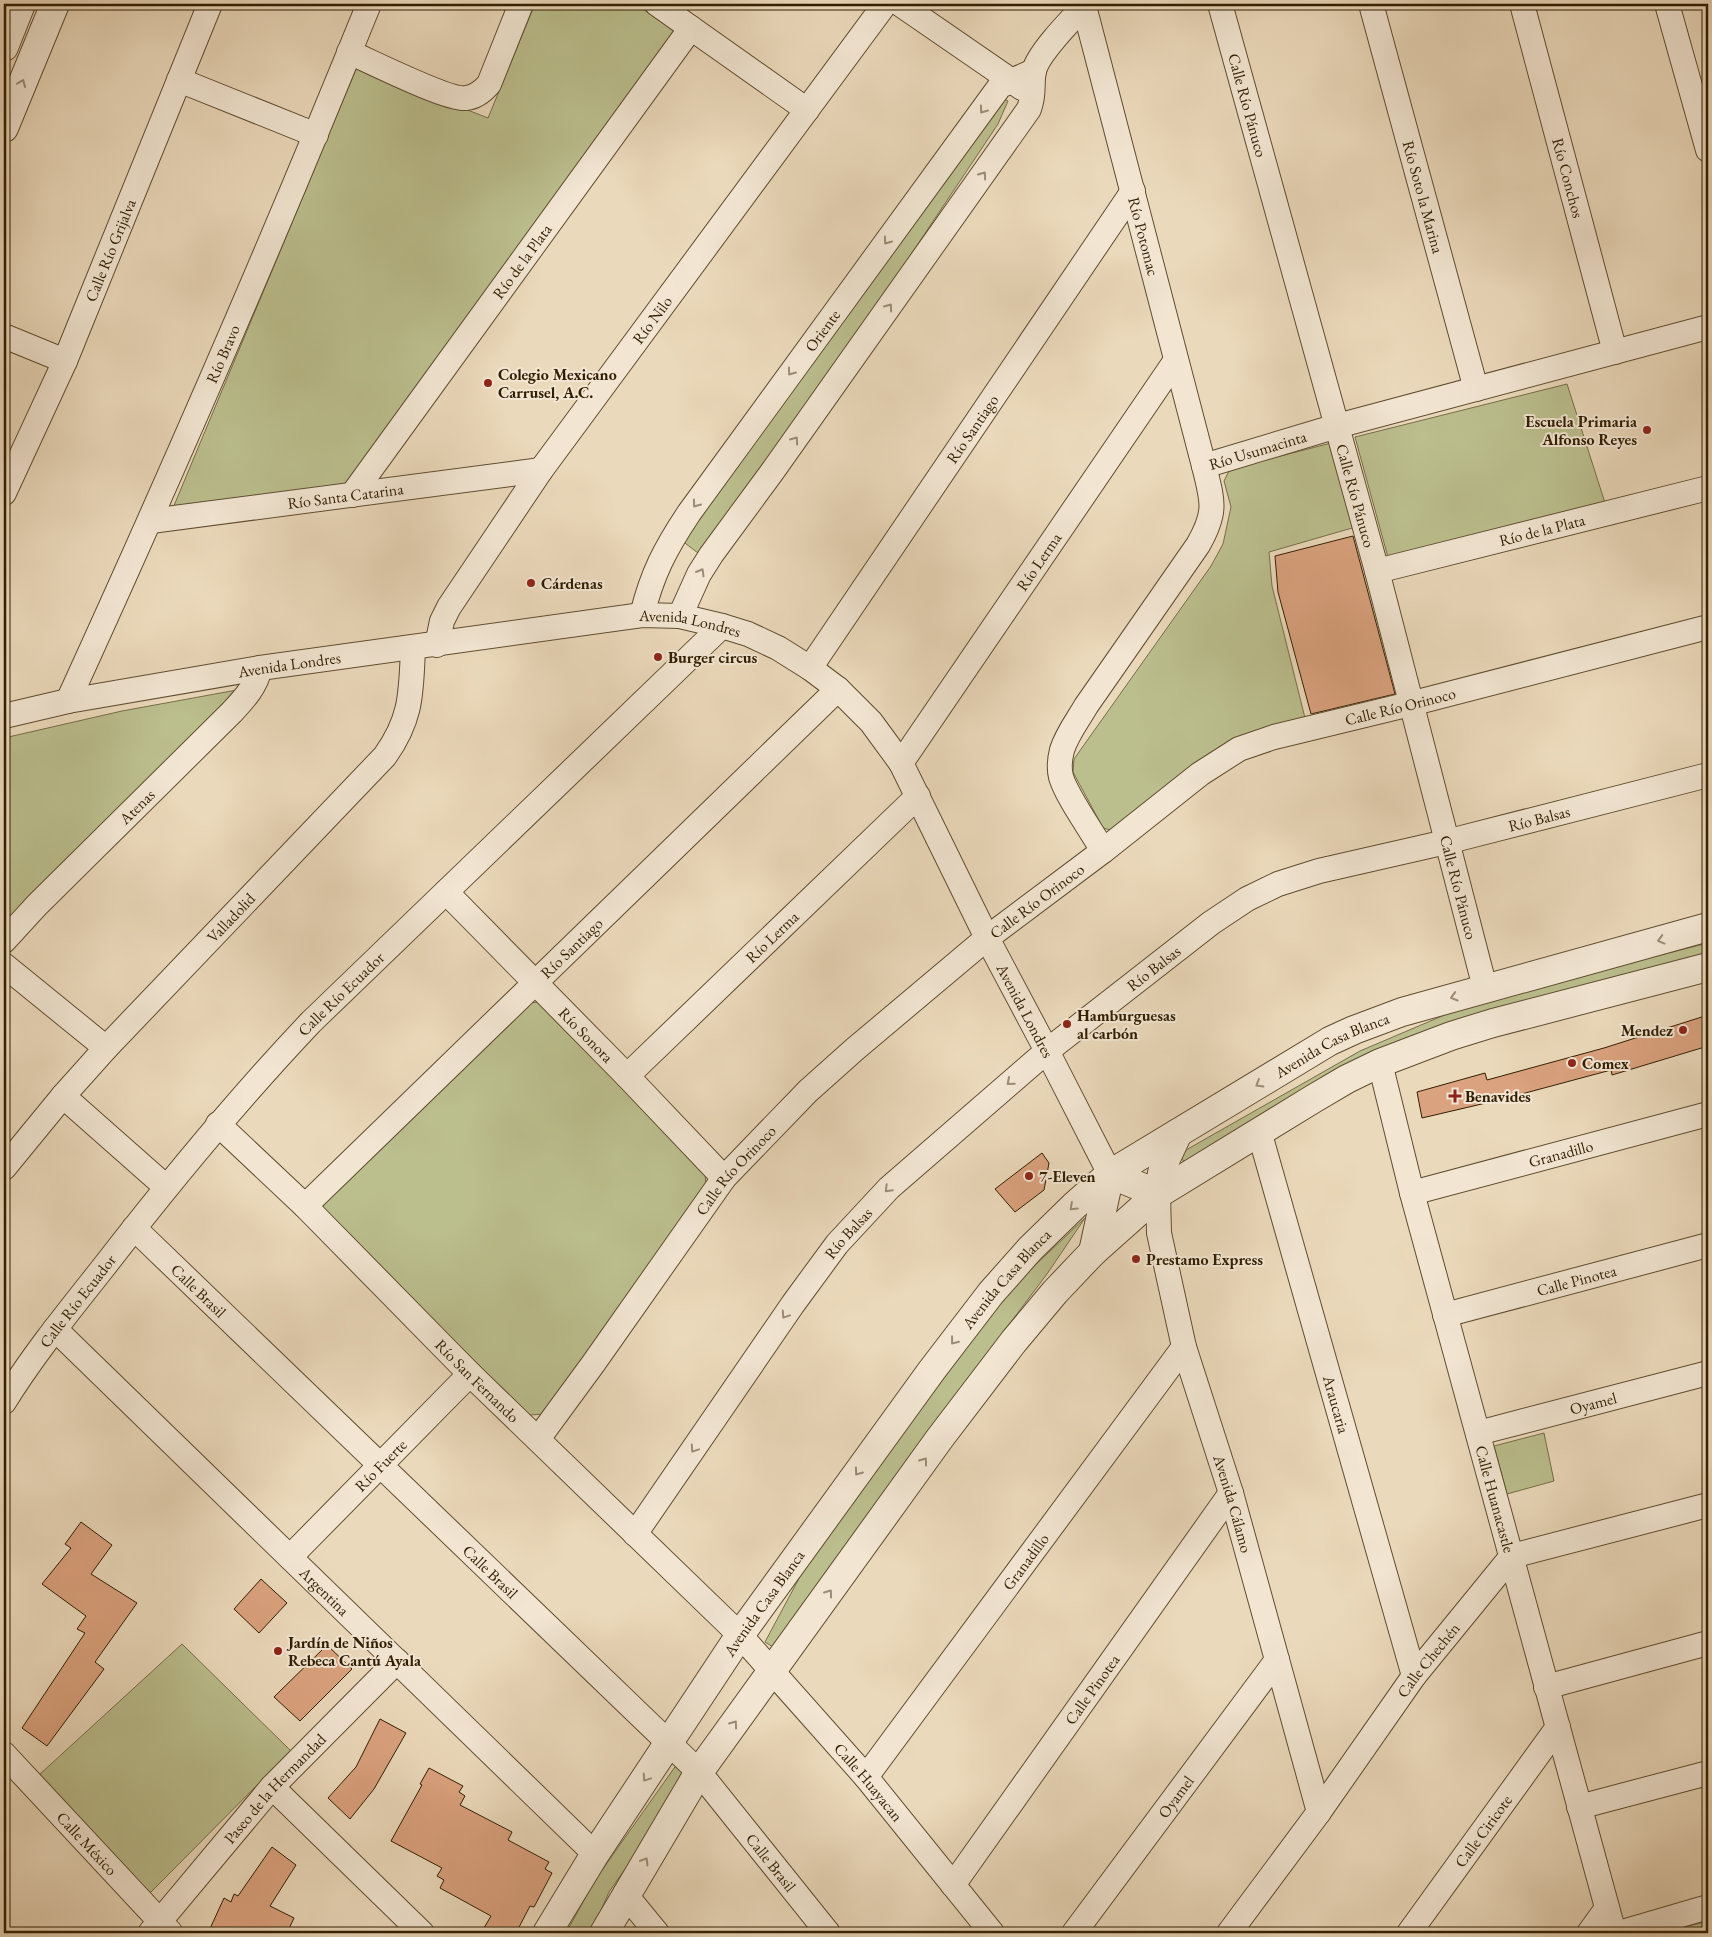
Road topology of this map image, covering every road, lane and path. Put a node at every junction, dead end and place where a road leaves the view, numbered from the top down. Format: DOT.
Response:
graph roads {
  1 [pos="55,4"];
  2 [pos="210,4"];
  3 [pos="369,4"];
  4 [pos="521,4"];
  5 [pos="657,4"];
  6 [pos="885,4"];
  7 [pos="900,4"];
  8 [pos="1220,4"];
  9 [pos="1371,4"];
  10 [pos="1522,4"];
  11 [pos="1667,4"];
  12 [pos="1085,5"];
  13 [pos="13,15"];
  14 [pos="691,28"];
  15 [pos="43,31"];
  16 [pos="4,47"];
  17 [pos="350,52"];
  18 [pos="1034,70"];
  19 [pos="179,80"];
  20 [pos="1011,80"];
  21 [pos="1034,97"];
  22 [pos="807,110"];
  23 [pos="4,128"];
  24 [pos="316,135"];
  25 [pos="1708,150"];
  26 [pos="1133,191"];
  27 [pos="1708,327"];
  28 [pos="4,336"];
  29 [pos="1615,352"];
  30 [pos="1176,360"];
  31 [pos="65,361"];
  32 [pos="1476,389"];
  33 [pos="1337,426"];
  34 [pos="1204,466"];
  35 [pos="541,470"];
  36 [pos="1708,488"];
  37 [pos="4,493"];
  38 [pos="352,495"];
  39 [pos="150,521"];
  40 [pos="1377,571"];
  41 [pos="642,615"];
  42 [pos="680,616"];
  43 [pos="722,626"];
  44 [pos="1708,627"];
  45 [pos="438,644"];
  46 [pos="413,648"];
  47 [pos="260,668"];
  48 [pos="810,668"];
  49 [pos="838,689"];
  50 [pos="68,702"];
  51 [pos="1410,704"];
  52 [pos="4,716"];
  53 [pos="901,763"];
  54 [pos="1708,775"];
  55 [pos="918,796"];
  56 [pos="1446,842"];
  57 [pos="1103,851"];
  58 [pos="446,892"];
  59 [pos="1708,927"];
  60 [pos="987,938"];
  61 [pos="4,941"];
  62 [pos="4,965"];
  63 [pos="1708,967"];
  64 [pos="535,982"];
  65 [pos="1485,988"];
  66 [pos="1402,1012"];
  67 [pos="106,1048"];
  68 [pos="1047,1050"];
  69 [pos="1414,1050"];
  70 [pos="1380,1063"];
  71 [pos="627,1076"];
  72 [pos="63,1096"];
  73 [pos="1708,1114"];
  74 [pos="218,1124"];
  75 [pos="1260,1132"];
  76 [pos="1178,1133"];
  77 [pos="8,1154"];
  78 [pos="1110,1174"];
  79 [pos="724,1178"];
  80 [pos="166,1187"];
  81 [pos="1412,1193"];
  82 [pos="1158,1194"];
  83 [pos="305,1206"];
  84 [pos="134,1228"];
  85 [pos="1708,1245"];
  86 [pos="1094,1252"];
  87 [pos="1445,1314"];
  88 [pos="55,1329"];
  89 [pos="1184,1347"];
  90 [pos="1708,1373"];
  91 [pos="470,1374"];
  92 [pos="4,1402"];
  93 [pos="1478,1433"];
  94 [pos="538,1439"];
  95 [pos="381,1465"];
  96 [pos="1230,1493"];
  97 [pos="1708,1505"];
  98 [pos="635,1534"];
  99 [pos="1512,1556"];
  100 [pos="290,1557"];
  101 [pos="740,1634"];
  102 [pos="1708,1642"];
  103 [pos="1277,1660"];
  104 [pos="397,1661"];
  105 [pos="773,1671"];
  106 [pos="1414,1676"];
  107 [pos="1546,1687"];
  108 [pos="1558,1727"];
  109 [pos="670,1743"];
  110 [pos="4,1754"];
  111 [pos="699,1772"];
  112 [pos="1708,1773"];
  113 [pos="866,1777"];
  114 [pos="272,1787"];
  115 [pos="1579,1807"];
  116 [pos="1319,1812"];
  117 [pos="596,1854"];
  118 [pos="953,1885"];
  119 [pos="625,1894"];
  120 [pos="1708,1907"];
  121 [pos="1607,1908"];
  122 [pos="161,1929"];
  123 [pos="422,1933"];
  124 [pos="547,1933"];
  125 [pos="604,1933"];
  126 [pos="657,1933"];
  127 [pos="828,1933"];
  128 [pos="992,1933"];
  129 [pos="1074,1933"];
  130 [pos="1229,1933"];
  131 [pos="1410,1933"];
  132 [pos="1589,1933"];
  133 [pos="1614,1933"];
  134 [pos="1619,1933"];
  1 -- 15 [label="street"];
  2 -- 19 [label="street, Calle Río Grijalva"];
  3 -- 17 [label="street, Río Bravo"];
  4 -- 17 [label="street"];
  5 -- 14 [label="street"];
  6 -- 22 [label="street, Río Nilo"];
  7 -- 20 [label="street"];
  8 -- 33 [label="street, Calle Río Pánuco"];
  9 -- 32 [label="street, Río Soto la Marina"];
  10 -- 29 [label="street, Río Conchos"];
  11 -- 25 [label="street"];
  12 -- 18 [label="street"];
  12 -- 26 [label="street, Río Potomac"];
  13 -- 15 [label="street"];
  13 -- 16 [label="street"];
  14 -- 22 [label="street"];
  14 -- 38 [label="street, Río de la Plata"];
  23 -- 15 [label="street, one-way"];
  17 -- 24 [label="street, Río Bravo"];
  18 -- 20 [label="street, Oriente"];
  18 -- 21 [label="street"];
  19 -- 24 [label="street"];
  19 -- 31 [label="street, Calle Río Grijalva"];
  20 -- 21 [label="street"];
  20 -- 41 [label="street, Oriente, one-way"];
  42 -- 21 [label="street, one-way"];
  22 -- 35 [label="street, Río Nilo"];
  24 -- 39 [label="street, Río Bravo"];
  26 -- 30 [label="street, Río Potomac"];
  26 -- 48 [label="street, Río Santiago"];
  27 -- 29 [label="street, Río Usumacinta"];
  28 -- 31 [label="street"];
  29 -- 32 [label="street, Río Usumacinta"];
  30 -- 34 [label="street, Río Potomac"];
  30 -- 53 [label="street, Río Lerma"];
  31 -- 37 [label="street, Calle Río Grijalva"];
  32 -- 33 [label="street, Río Usumacinta"];
  33 -- 34 [label="street, Río Usumacinta"];
  33 -- 40 [label="street, Calle Río Pánuco"];
  34 -- 57 [label="street, Río Usumacinta"];
  35 -- 38 [label="street, Río Santa Catarina"];
  35 -- 45 [label="street, Río Nilo"];
  36 -- 40 [label="street, Río de la Plata"];
  38 -- 39 [label="street, Río Santa Catarina"];
  39 -- 50 [label="street, Río Bravo"];
  40 -- 51 [label="street, Calle Río Pánuco"];
  41 -- 42 [label="street, Avenida Londres"];
  41 -- 45 [label="street, Avenida Londres"];
  42 -- 43 [label="street, Avenida Londres"];
  43 -- 48 [label="street, Avenida Londres"];
  43 -- 58 [label="street, Calle Río Ecuador"];
  44 -- 51 [label="street, Calle Río Orinoco"];
  45 -- 46 [label="street, Avenida Londres"];
  46 -- 47 [label="street, Avenida Londres"];
  46 -- 67 [label="street, Valladolid"];
  47 -- 50 [label="street, Avenida Londres"];
  47 -- 61 [label="street, Atenas"];
  48 -- 49 [label="street, Avenida Londres"];
  49 -- 53 [label="street, Avenida Londres"];
  49 -- 64 [label="street, Río Santiago"];
  50 -- 52 [label="street, Avenida Londres"];
  51 -- 56 [label="street, Calle Río Pánuco"];
  51 -- 57 [label="street, Calle Río Orinoco"];
  53 -- 55 [label="street, Avenida Londres"];
  54 -- 56 [label="street, Río Balsas"];
  55 -- 60 [label="street, Avenida Londres"];
  55 -- 71 [label="street, Río Lerma"];
  56 -- 65 [label="street, Calle Río Pánuco"];
  56 -- 68 [label="street, Río Balsas"];
  57 -- 60 [label="street, Calle Río Orinoco"];
  58 -- 64 [label="street, Río Sonora"];
  58 -- 74 [label="street, Calle Río Ecuador"];
  59 -- 65 [label="street, Avenida Casa Blanca, one-way"];
  60 -- 68 [label="street, Avenida Londres"];
  60 -- 79 [label="street, Calle Río Orinoco"];
  62 -- 67 [label="street"];
  63 -- 69 [label="street"];
  64 -- 71 [label="street, Río Sonora"];
  64 -- 83 [label="street, Río Santiago"];
  65 -- 66 [label="street, Avenida Casa Blanca, one-way"];
  66 -- 69 [label="street"];
  66 -- 76 [label="street, Avenida Casa Blanca, one-way"];
  67 -- 72 [label="street, Valladolid"];
  68 -- 78 [label="street, Avenida Londres"];
  68 -- 98 [label="street, Río Balsas, one-way"];
  69 -- 70 [label="street"];
  70 -- 75 [label="street"];
  70 -- 81 [label="street, Calle Huanacastle"];
  71 -- 79 [label="street, Río Sonora"];
  72 -- 77 [label="street, Valladolid"];
  72 -- 80 [label="street"];
  73 -- 81 [label="street, Granadillo"];
  74 -- 80 [label="street, Calle Río Ecuador"];
  74 -- 83 [label="street, Río San Fernando"];
  75 -- 82 [label="street"];
  75 -- 106 [label="street, Araucaria"];
  76 -- 78 [label="street, Avenida Casa Blanca"];
  76 -- 82 [label="street"];
  78 -- 82 [label="street"];
  78 -- 86 [label="street"];
  78 -- 101 [label="street, Avenida Casa Blanca, one-way"];
  79 -- 94 [label="street, Calle Río Orinoco"];
  80 -- 84 [label="street, Calle Río Ecuador"];
  81 -- 87 [label="street, Calle Huanacastle"];
  82 -- 86 [label="street"];
  82 -- 89 [label="street, Avenida Cálamo"];
  83 -- 91 [label="street, Río San Fernando"];
  84 -- 88 [label="street, Calle Río Ecuador"];
  84 -- 95 [label="street, Calle Brasil"];
  85 -- 87 [label="street, Calle Pinotea"];
  105 -- 86 [label="street, one-way"];
  87 -- 93 [label="street, Calle Huanacastle"];
  88 -- 92 [label="street, Calle Río Ecuador"];
  88 -- 100 [label="street, Argentina"];
  89 -- 96 [label="street, Avenida Cálamo"];
  89 -- 113 [label="street, Granadillo"];
  90 -- 93 [label="street, Oyamel"];
  91 -- 94 [label="street, Río San Fernando"];
  91 -- 95 [label="street, Río Fuerte"];
  93 -- 99 [label="street, Calle Huanacastle"];
  94 -- 98 [label="street, Río San Fernando"];
  95 -- 100 [label="street, Río Fuerte"];
  95 -- 109 [label="street, Calle Brasil"];
  96 -- 103 [label="street, Avenida Cálamo"];
  96 -- 118 [label="street, Calle Pinotea"];
  97 -- 99 [label="street"];
  98 -- 101 [label="street, Río San Fernando"];
  99 -- 106 [label="street, Calle Chechén"];
  99 -- 107 [label="street, Calle Huanacastle"];
  100 -- 104 [label="street, Argentina"];
  101 -- 105 [label="street, Calle Huayacan"];
  101 -- 109 [label="street, Avenida Casa Blanca"];
  102 -- 107 [label="street"];
  103 -- 116 [label="street, Avenida Cálamo"];
  103 -- 129 [label="street, Oyamel"];
  104 -- 114 [label="street, Paseo de la Hermandad"];
  104 -- 117 [label="street, Argentina"];
  111 -- 105 [label="street, one-way"];
  105 -- 113 [label="street, Calle Huayacan"];
  106 -- 116 [label="street, Calle Chechén"];
  107 -- 108 [label="street, Calle Huanacastle"];
  108 -- 115 [label="street, Calle Huanacastle"];
  108 -- 131 [label="street, Calle Ciricote"];
  109 -- 111 [label="street, Calle Brasil"];
  109 -- 117 [label="street, Avenida Casa Blanca, one-way"];
  110 -- 122 [label="street, Calle México"];
  119 -- 111 [label="street, one-way"];
  111 -- 127 [label="street, Calle Brasil"];
  112 -- 115 [label="street"];
  113 -- 118 [label="street, Calle Huayacan"];
  114 -- 122 [label="street, Paseo de la Hermandad"];
  114 -- 123 [label="street"];
  115 -- 121 [label="street, Calle Huanacastle"];
  116 -- 130 [label="street, Calle Chechén"];
  117 -- 124 [label="street, Avenida Casa Blanca"];
  118 -- 128 [label="street, Calle Huayacan"];
  119 -- 125 [label="street"];
  119 -- 126 [label="street"];
  120 -- 134 [label="street"];
  121 -- 132 [label="street"];
  121 -- 133 [label="street, Calle Huanacastle"];
}
